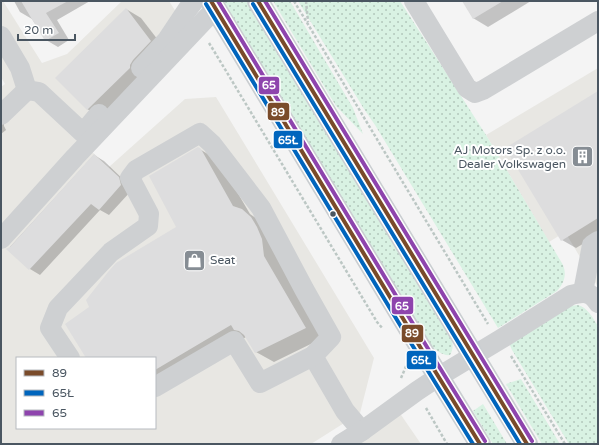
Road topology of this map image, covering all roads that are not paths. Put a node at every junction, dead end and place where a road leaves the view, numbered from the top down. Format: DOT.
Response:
graph roads {
  1 [pos="194,1"];
  2 [pos="258,1"];
  3 [pos="414,1"];
  4 [pos="214,5"];
  5 [pos="598,21"];
  6 [pos="1,36"];
  7 [pos="27,90"];
  8 [pos="1,114"];
  9 [pos="1,238"];
  10 [pos="598,241"];
  11 [pos="591,298"];
  12 [pos="313,356"];
  13 [pos="474,356"];
  14 [pos="69,357"];
  15 [pos="438,377"];
  16 [pos="156,386"];
  17 [pos="362,431"];
  18 [pos="341,444"];
  19 [pos="480,444"];
  20 [pos="527,444"];
  1 -- 7 [label="street"];
  2 -- 13 [label="main road"];
  3 -- 5 [label="street"];
  4 -- 9 [label="street"];
  4 -- 15 [label="main road"];
  6 -- 7 [label="street"];
  7 -- 8 [label="street"];
  10 -- 11 [label="street"];
  11 -- 13 [label="street"];
  12 -- 14 [label="street"];
  12 -- 16 [label="street"];
  12 -- 17 [label="street"];
  13 -- 15 [label="street"];
  13 -- 20 [label="main road"];
  15 -- 17 [label="street"];
  15 -- 19 [label="main road"];
  17 -- 18 [label="street"];
}
